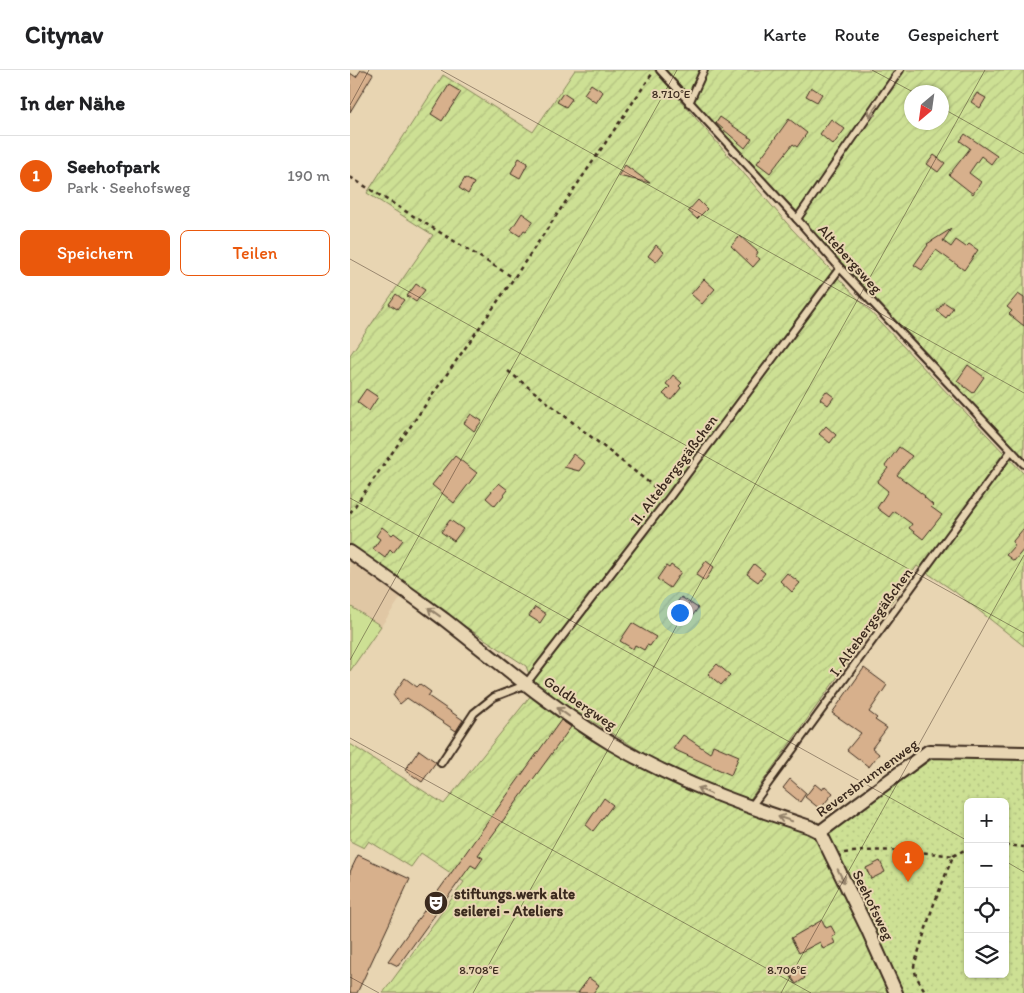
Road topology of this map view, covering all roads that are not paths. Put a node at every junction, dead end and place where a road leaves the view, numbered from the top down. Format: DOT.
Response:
graph roads {
  1 [pos="660,70"];
  2 [pos="704,70"];
  3 [pos="900,70"];
  4 [pos="689,103"];
  5 [pos="797,219"];
  6 [pos="840,268"];
  7 [pos="1011,450"];
  8 [pos="1024,464"];
  9 [pos="350,552"];
  10 [pos="525,685"];
  11 [pos="1024,753"];
  12 [pos="441,763"];
  13 [pos="750,808"];
  14 [pos="820,832"];
  15 [pos="896,993"];
  1 -- 4 [label="lane, Altebergsweg"];
  2 -- 4 [label="lane"];
  3 -- 5 [label="lane, one-way"];
  4 -- 5 [label="lane, Altebergsweg"];
  5 -- 6 [label="lane, Altebergsweg"];
  6 -- 7 [label="lane, Altebergsweg"];
  6 -- 10 [label="lane, II. Altebergsgäßchen"];
  7 -- 8 [label="lane, Altebergsweg"];
  7 -- 13 [label="lane, I. Altebergsgäßchen"];
  10 -- 9 [label="street, Goldbergweg, one-way"];
  10 -- 12 [label="lane"];
  13 -- 10 [label="street, Goldbergweg, one-way"];
  11 -- 14 [label="street, Reversbrunnenweg"];
  14 -- 13 [label="street, Goldbergweg, one-way"];
  14 -- 15 [label="street, Seehofsweg, one-way"];
}
